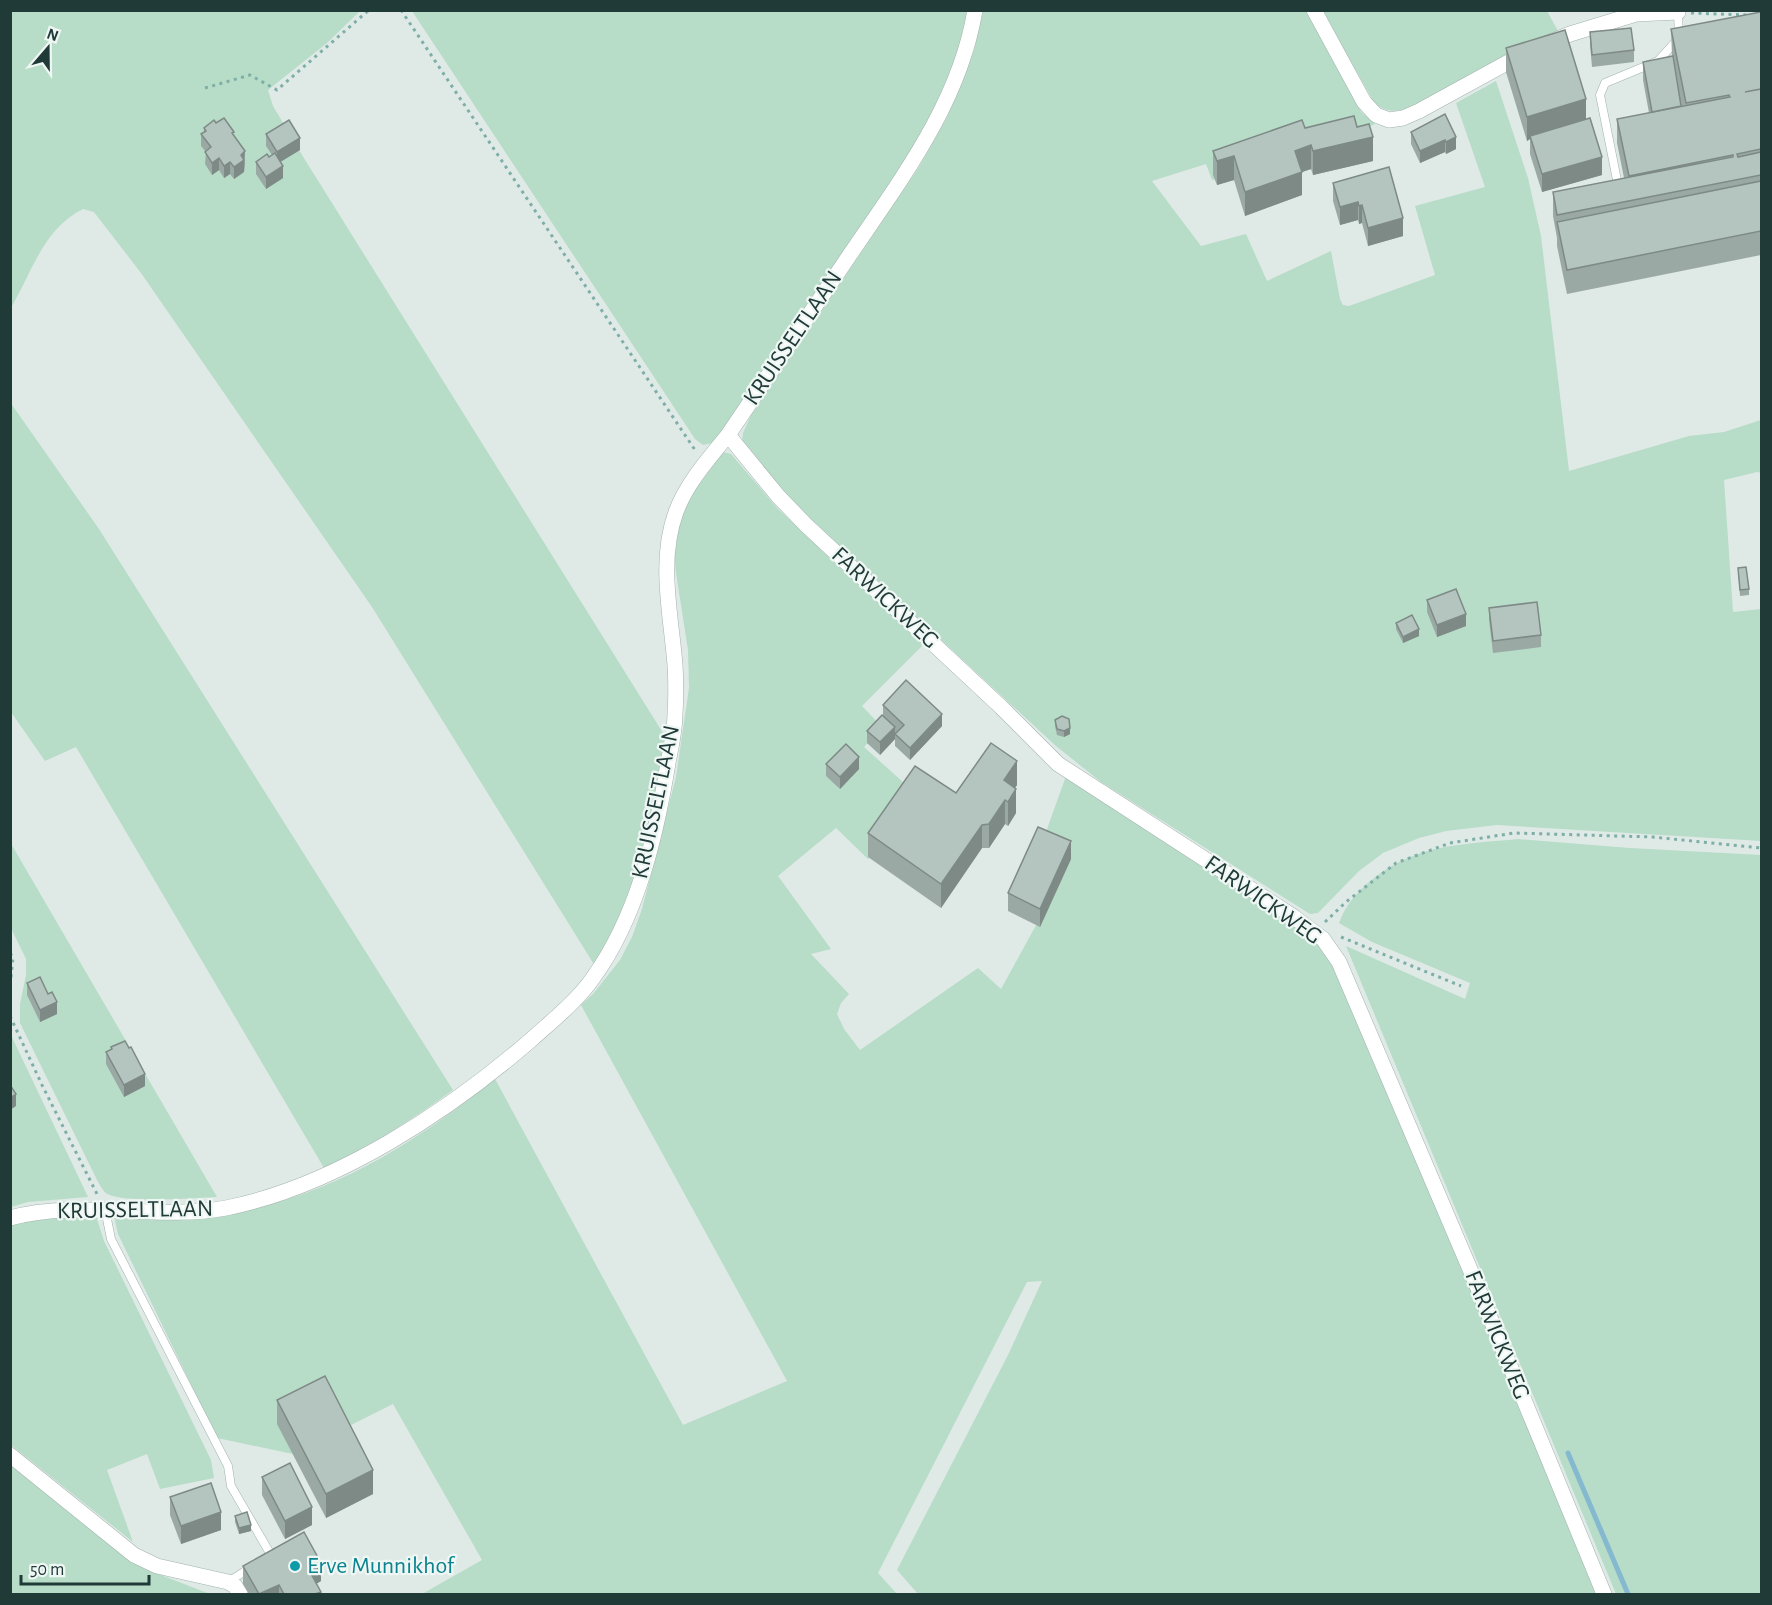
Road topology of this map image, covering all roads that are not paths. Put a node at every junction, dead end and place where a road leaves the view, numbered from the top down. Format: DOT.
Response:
graph roads {
  1 [pos="975,10"];
  2 [pos="1314,10"];
  3 [pos="1678,12"];
  4 [pos="1609,192"];
  5 [pos="728,435"];
  6 [pos="105,1209"];
  7 [pos="10,1218"];
  8 [pos="10,1455"];
  9 [pos="263,1560"];
  10 [pos="254,1565"];
  11 [pos="228,1582"];
  12 [pos="240,1594"];
  13 [pos="1604,1594"];
  1 -- 5 [label="street, KRUISSELTLAAN"];
  2 -- 3 [label="street"];
  3 -- 4 [label="lane"];
  5 -- 6 [label="street, KRUISSELTLAAN"];
  5 -- 13 [label="street, FARWICKWEG"];
  6 -- 7 [label="street, KRUISSELTLAAN"];
  6 -- 9 [label="lane"];
  8 -- 11 [label="street"];
  10 -- 11 [label="lane"];
  11 -- 12 [label="street"];
}
